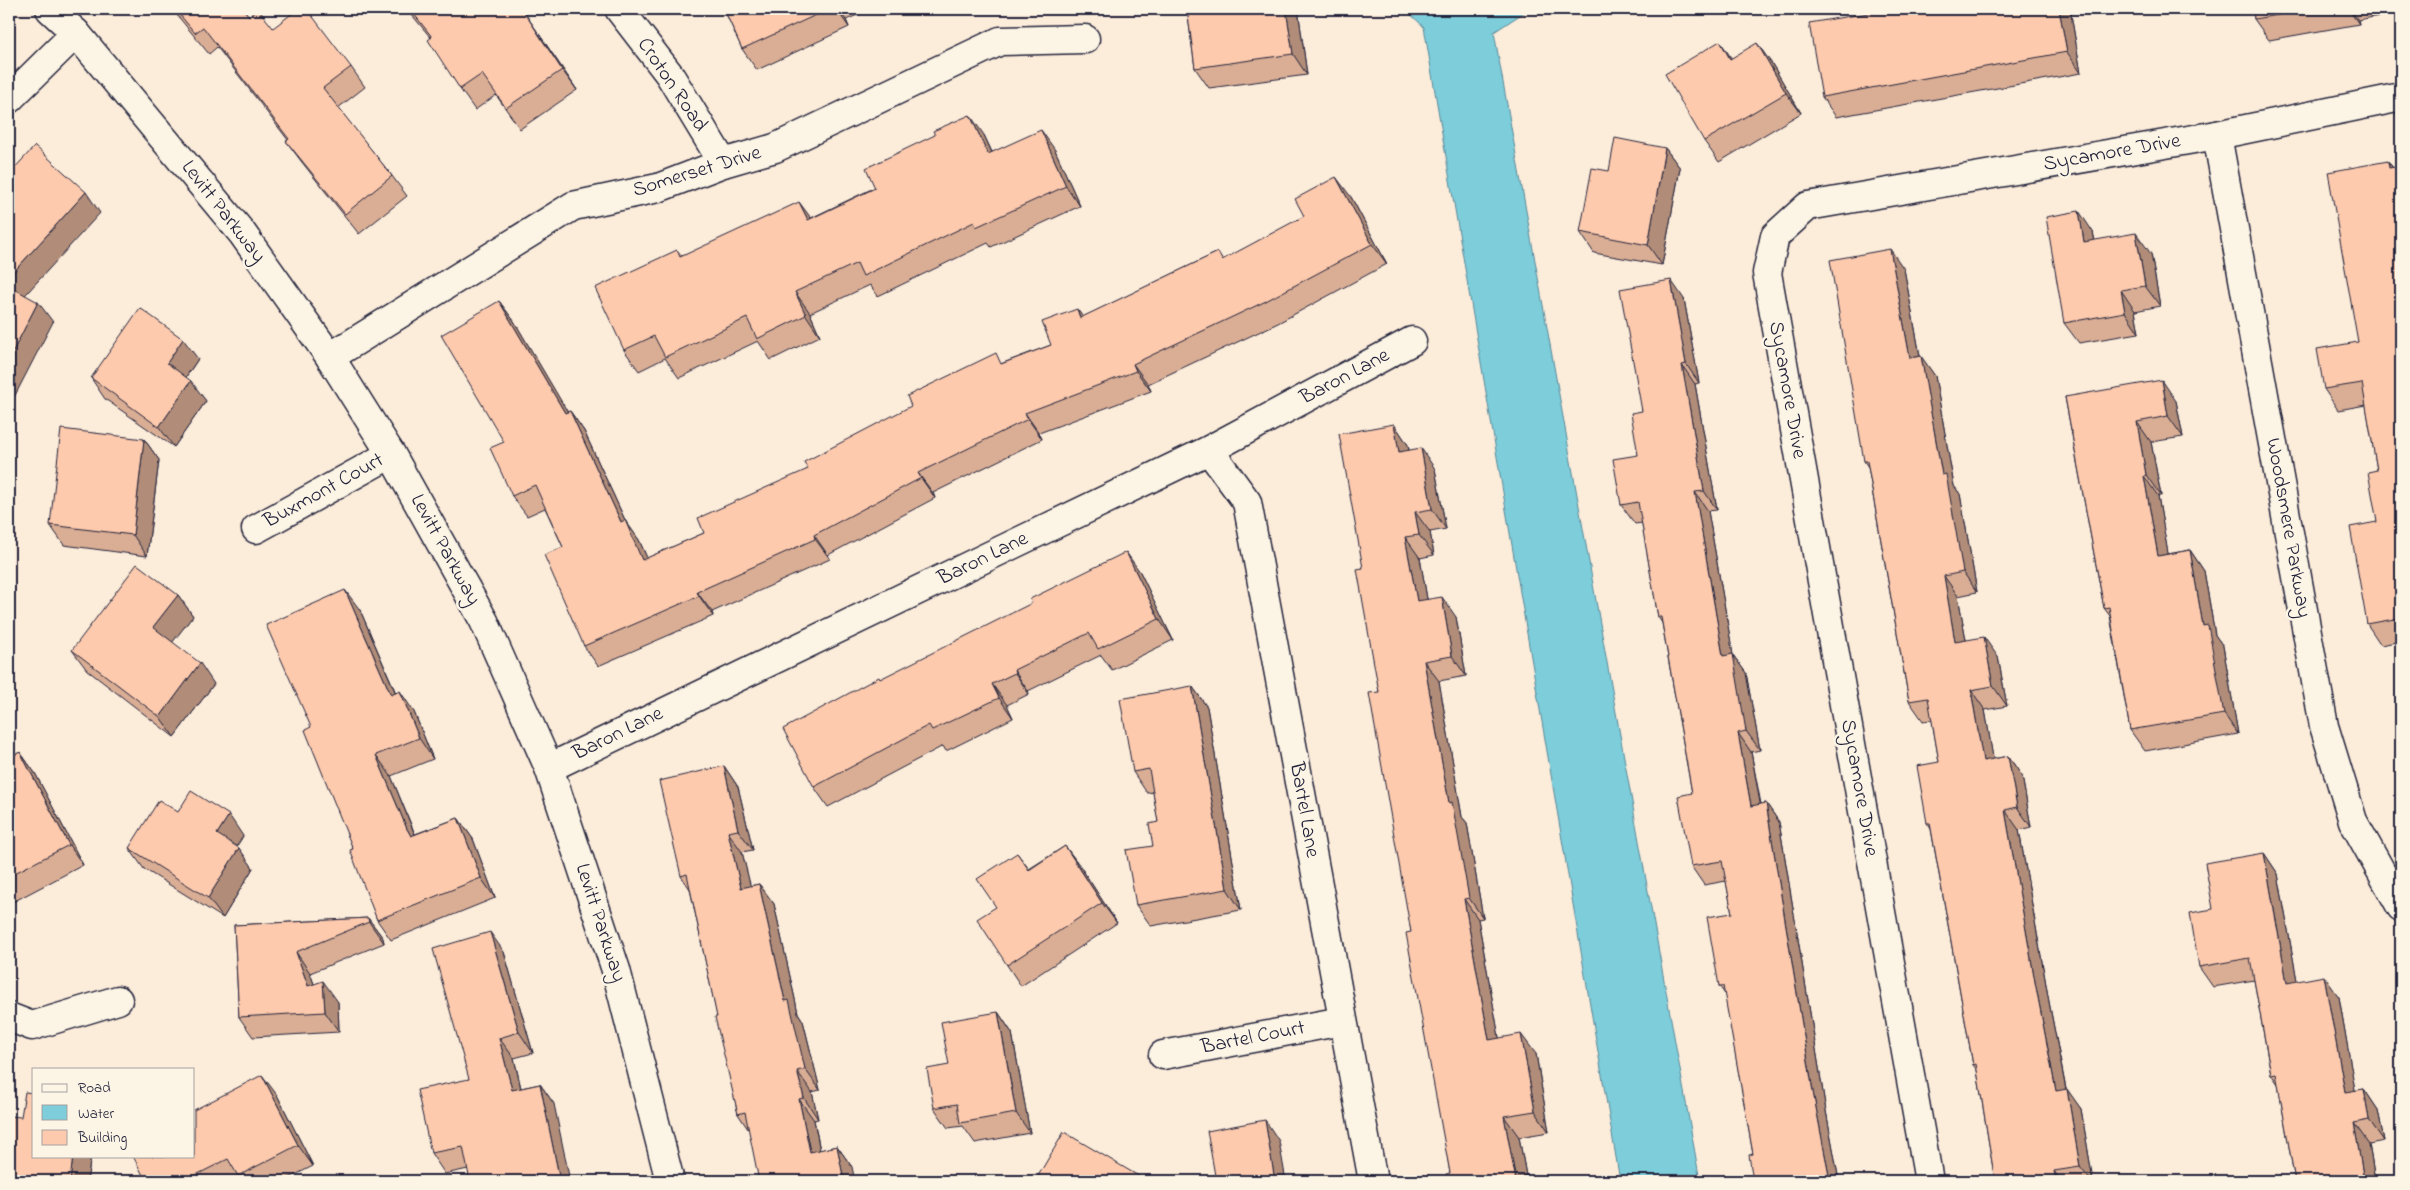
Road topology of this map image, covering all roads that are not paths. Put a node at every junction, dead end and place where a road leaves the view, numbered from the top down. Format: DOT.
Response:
graph roads {
  1 [pos="50,9"];
  2 [pos="619,9"];
  3 [pos="76,33"];
  4 [pos="1085,39"];
  5 [pos="2401,97"];
  6 [pos="9,99"];
  7 [pos="2217,135"];
  8 [pos="723,163"];
  9 [pos="1412,340"];
  10 [pos="330,357"];
  11 [pos="1209,450"];
  12 [pos="391,454"];
  13 [pos="256,529"];
  14 [pos="549,768"];
  15 [pos="2401,907"];
  16 [pos="118,1000"];
  17 [pos="9,1016"];
  18 [pos="1342,1020"];
  19 [pos="1163,1055"];
  20 [pos="670,1181"];
  21 [pos="1373,1181"];
  22 [pos="1929,1181"];
  1 -- 3 [label="street, Levitt Parkway"];
  2 -- 8 [label="street, Croton Road"];
  3 -- 6 [label="street"];
  3 -- 10 [label="street, Levitt Parkway"];
  4 -- 8 [label="street, Somerset Drive"];
  5 -- 7 [label="street, Sycamore Drive"];
  7 -- 15 [label="street, Woodsmere Parkway"];
  7 -- 22 [label="street, Sycamore Drive"];
  8 -- 10 [label="street, Somerset Drive"];
  9 -- 11 [label="street, Baron Lane"];
  10 -- 12 [label="street, Levitt Parkway"];
  11 -- 14 [label="street, Baron Lane"];
  11 -- 18 [label="street, Bartel Lane"];
  12 -- 13 [label="street, Buxmont Court"];
  12 -- 14 [label="street, Levitt Parkway"];
  14 -- 20 [label="street, Levitt Parkway"];
  16 -- 17 [label="street"];
  18 -- 19 [label="street, Bartel Court"];
  18 -- 21 [label="street, Bartel Lane"];
}
